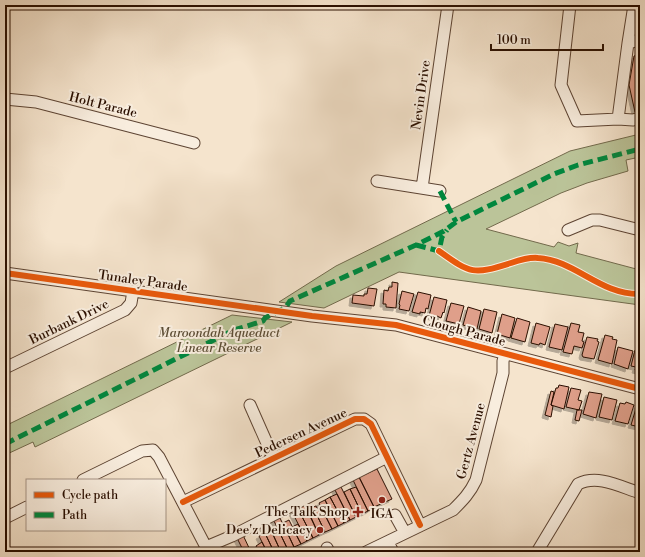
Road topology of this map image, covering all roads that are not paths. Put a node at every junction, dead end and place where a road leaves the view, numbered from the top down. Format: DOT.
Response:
graph roads {
  1 [pos="448,5"];
  2 [pos="570,5"];
  3 [pos="634,5"];
  4 [pos="640,40"];
  5 [pos="628,43"];
  6 [pos="5,99"];
  7 [pos="640,118"];
  8 [pos="618,119"];
  9 [pos="194,143"];
  10 [pos="377,181"];
  11 [pos="422,188"];
  12 [pos="440,191"];
  13 [pos="568,230"];
  14 [pos="640,230"];
  15 [pos="5,273"];
  16 [pos="133,291"];
  17 [pos="279,311"];
  18 [pos="508,355"];
  19 [pos="5,368"];
  20 [pos="640,389"];
  21 [pos="250,405"];
  22 [pos="387,457"];
  23 [pos="273,458"];
  24 [pos="85,479"];
  25 [pos="640,493"];
  26 [pos="183,502"];
  27 [pos="26,508"];
  28 [pos="395,515"];
  29 [pos="5,518"];
  30 [pos="420,525"];
  31 [pos="405,533"];
  32 [pos="388,542"];
  33 [pos="366,552"];
  34 [pos="393,552"];
  35 [pos="537,552"];
  1 -- 11 [label="street, Nevin Drive"];
  2 -- 8 [label="street"];
  3 -- 5 [label="street"];
  4 -- 5 [label="street"];
  5 -- 8 [label="street"];
  6 -- 9 [label="street, Holt Parade"];
  7 -- 8 [label="street"];
  10 -- 11 [label="street"];
  11 -- 12 [label="street"];
  13 -- 14 [label="street"];
  15 -- 16 [label="street, Tunaley Parade"];
  16 -- 17 [label="street, Tunaley Parade"];
  16 -- 19 [label="street, Burbank Drive"];
  17 -- 18 [label="street, Clough Parade"];
  18 -- 20 [label="street, Clough Parade"];
  18 -- 30 [label="street, Gertz Avenue"];
  21 -- 23 [label="street"];
  22 -- 23 [label="street, Pedersen Avenue"];
  22 -- 26 [label="street"];
  22 -- 30 [label="street, Pedersen Avenue"];
  23 -- 26 [label="street, Pedersen Avenue"];
  24 -- 26 [label="street"];
  25 -- 35 [label="street"];
  27 -- 29 [label="street"];
  28 -- 31 [label="street"];
  30 -- 31 [label="street, Gertz Avenue"];
  31 -- 32 [label="street, Gertz Avenue"];
  32 -- 33 [label="street, Gertz Avenue"];
  32 -- 34 [label="street"];
}
